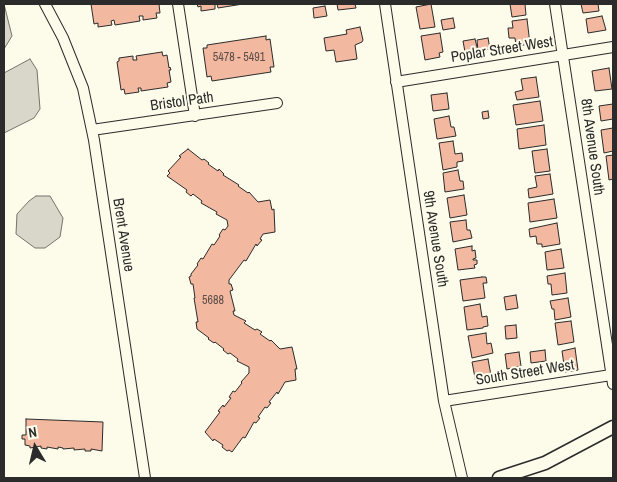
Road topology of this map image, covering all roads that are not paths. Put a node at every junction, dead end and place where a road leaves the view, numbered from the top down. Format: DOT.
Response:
graph roads {
  1 [pos="45,4"];
  2 [pos="178,4"];
  3 [pos="385,4"];
  4 [pos="555,4"];
  5 [pos="613,47"];
  6 [pos="563,55"];
  7 [pos="396,82"];
  8 [pos="277,103"];
  9 [pos="196,116"];
  10 [pos="92,130"];
  11 [pos="612,379"];
  12 [pos="444,401"];
  13 [pos="613,427"];
  14 [pos="145,478"];
  15 [pos="462,478"];
  16 [pos="499,478"];
  1 -- 10 [label="street, Brent Avenue"];
  2 -- 9 [label="street"];
  3 -- 7 [label="street, 9th Avenue South"];
  4 -- 6 [label="street, 8th Avenue South"];
  5 -- 6 [label="street, Poplar Street West"];
  6 -- 7 [label="street, Poplar Street West"];
  6 -- 11 [label="street, 8th Avenue South"];
  7 -- 12 [label="street, 9th Avenue South"];
  8 -- 9 [label="street, Bristol Path"];
  9 -- 10 [label="street, Bristol Path"];
  10 -- 14 [label="street, Brent Avenue"];
  11 -- 12 [label="street, South Street West"];
  12 -- 15 [label="street, 9th Avenue South"];
  13 -- 16 [label="street"];
}
